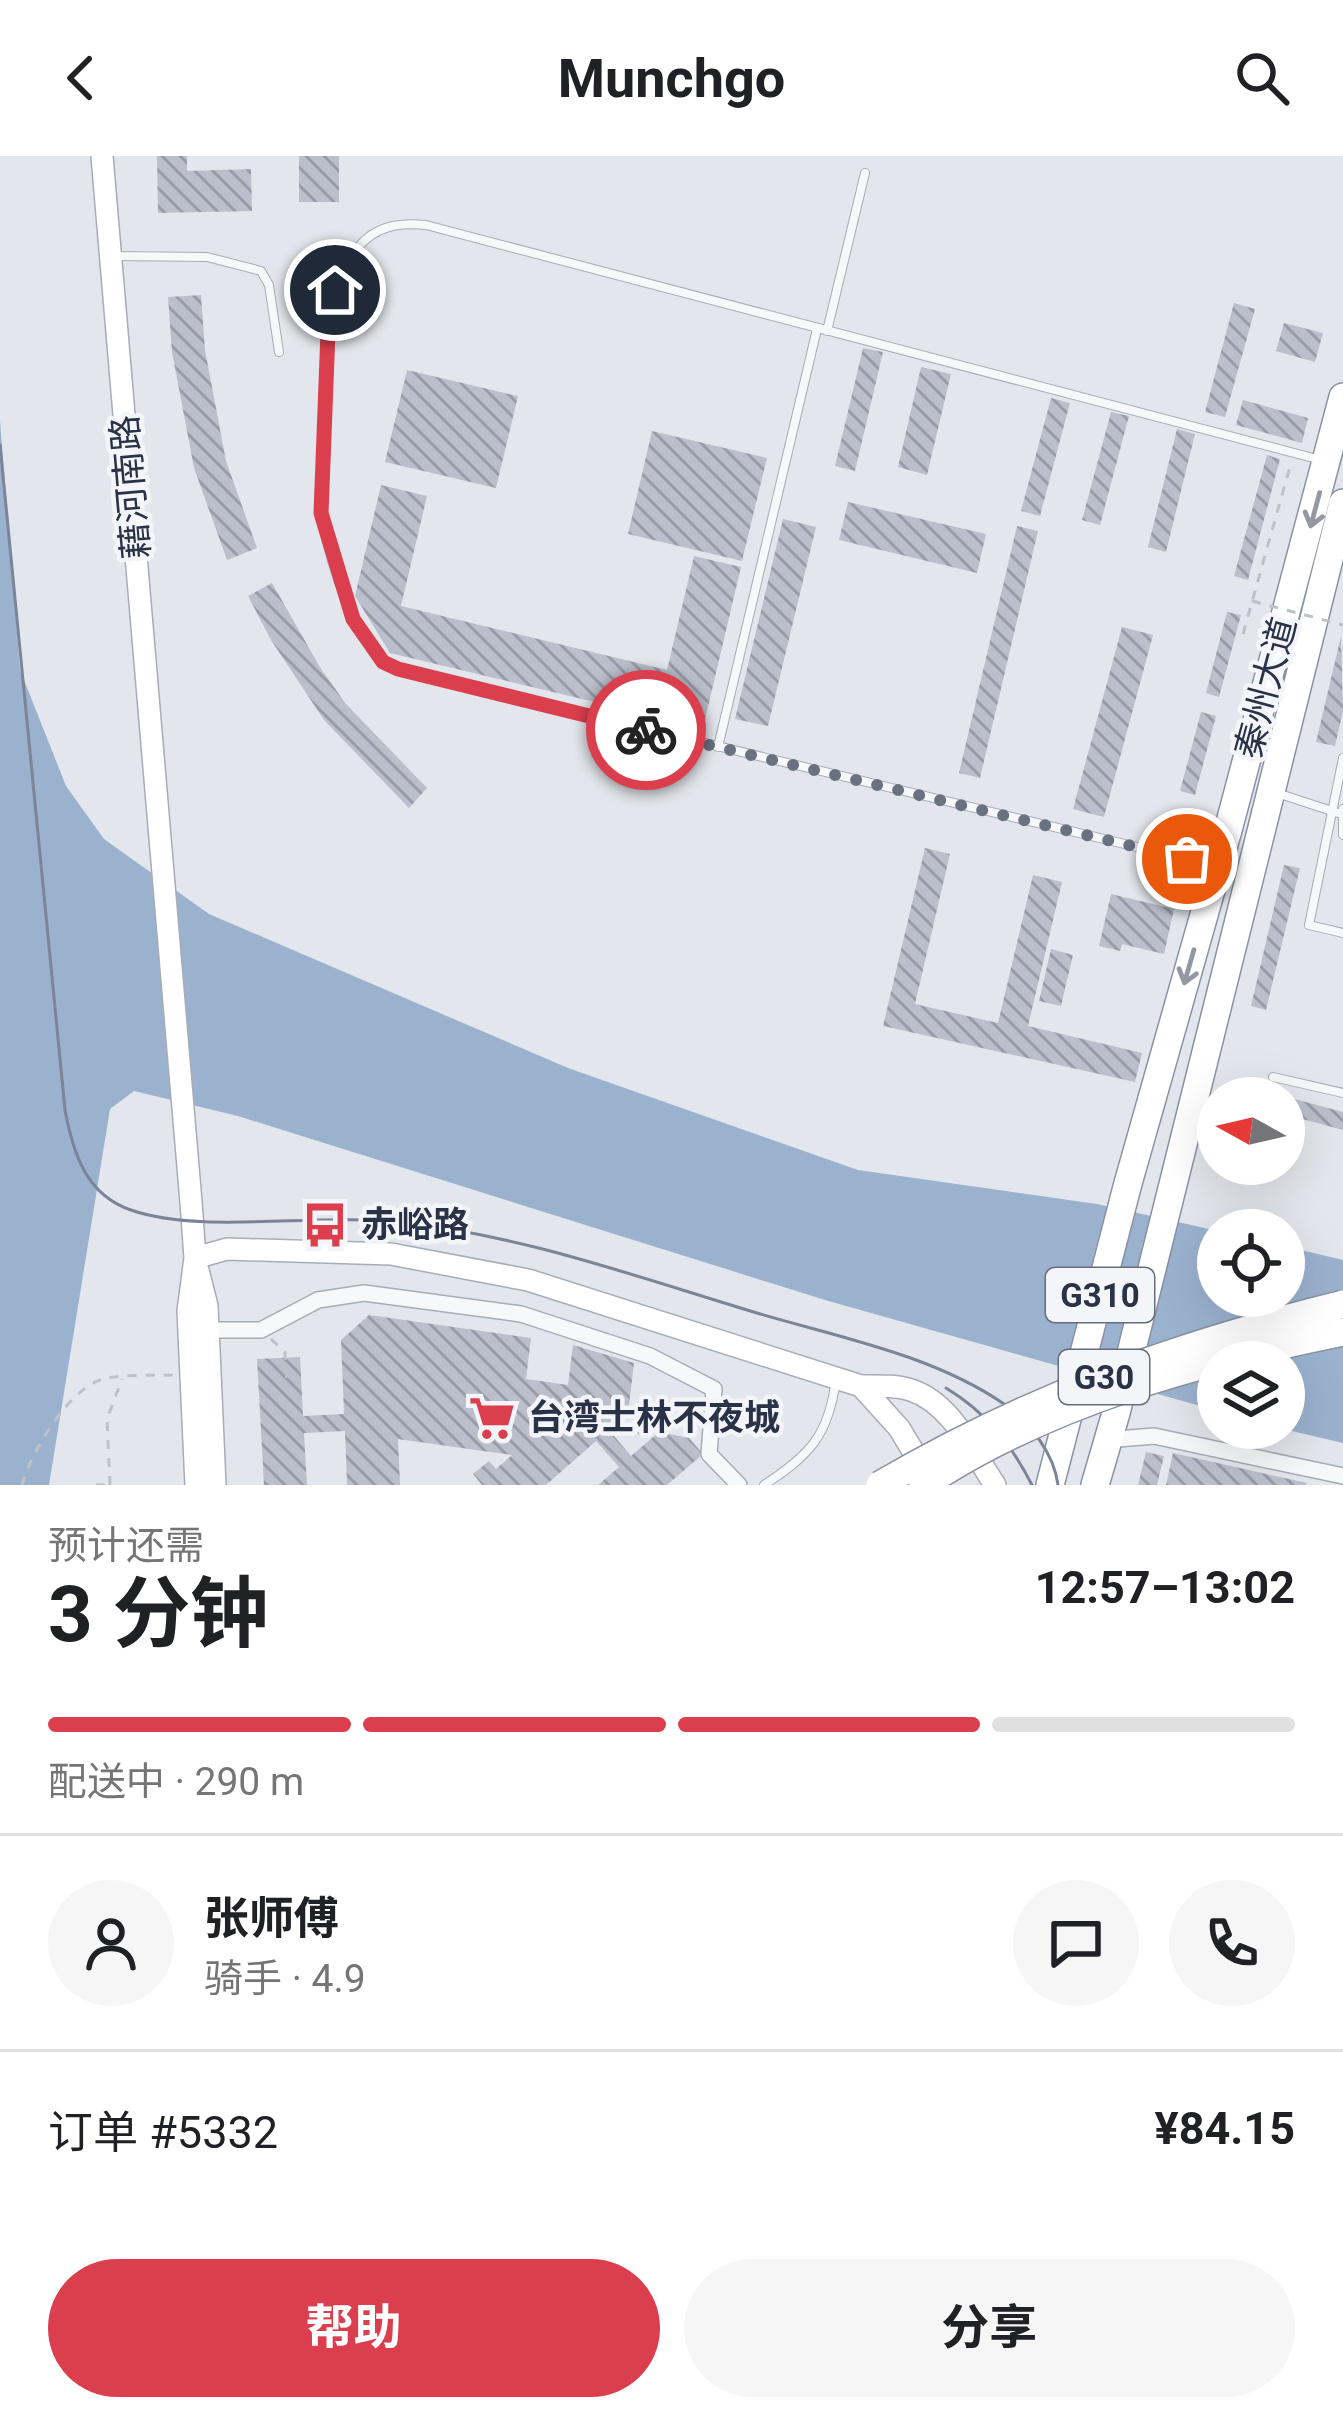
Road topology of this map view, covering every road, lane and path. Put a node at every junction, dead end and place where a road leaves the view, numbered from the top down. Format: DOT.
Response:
graph roads {
  1 [pos="102,156"];
  2 [pos="865,173"];
  3 [pos="111,256"];
  4 [pos="822,330"];
  5 [pos="279,352"];
  6 [pos="1343,397"];
  7 [pos="1294,453"];
  8 [pos="1327,461"];
  9 [pos="1343,503"];
  10 [pos="1252,601"];
  11 [pos="1343,625"];
  12 [pos="1244,634"];
  13 [pos="718,747"];
  14 [pos="1343,758"];
  15 [pos="1270,791"];
  16 [pos="1338,811"];
  17 [pos="1343,835"];
  18 [pos="1187,859"];
  19 [pos="1343,933"];
  20 [pos="1305,1084"];
  21 [pos="1343,1093"];
  22 [pos="195,1258"];
  23 [pos="1343,1304"];
  24 [pos="208,1330"];
  25 [pos="261,1330"];
  26 [pos="1343,1332"];
  27 [pos="191,1374"];
  28 [pos="122,1377"];
  29 [pos="837,1377"];
  30 [pos="287,1386"];
  31 [pos="861,1386"];
  32 [pos="1111,1427"];
  33 [pos="711,1428"];
  34 [pos="638,1434"];
  35 [pos="1343,1476"];
  36 [pos="22,1485"];
  37 [pos="96,1485"];
  38 [pos="110,1485"];
  39 [pos="196,1485"];
  40 [pos="215,1485"];
  41 [pos="739,1485"];
  42 [pos="764,1485"];
  43 [pos="880,1485"];
  44 [pos="923,1485"];
  45 [pos="934,1485"];
  46 [pos="995,1485"];
  47 [pos="1050,1485"];
  48 [pos="1095,1485"];
  1 -- 3 [label="main road, 藉河南路"];
  2 -- 4 [label="lane"];
  3 -- 5 [label="lane"];
  3 -- 22 [label="main road, 藉河南路"];
  4 -- 7 [label="lane"];
  4 -- 13 [label="lane"];
  4 -- 13 [label="lane"];
  6 -- 8 [label="highway, 秦州大道 / G310"];
  7 -- 8 [label="lane"];
  7 -- 10 [label="path"];
  8 -- 47 [label="highway, 秦州大道 / G310, one-way"];
  9 -- 15 [label="highway, 秦州大道 / G310"];
  10 -- 11 [label="path, bridge"];
  10 -- 12 [label="path"];
  13 -- 18 [label="lane"];
  14 -- 16 [label="lane"];
  15 -- 16 [label="lane"];
  15 -- 32 [label="highway, 秦州大道 / G310, bridge"];
  16 -- 17 [label="lane"];
  16 -- 19 [label="lane"];
  20 -- 21 [label="lane"];
  22 -- 24 [label="main road"];
  22 -- 27 [label="main road"];
  22 -- 29 [label="main road"];
  23 -- 43 [label="highway, G30, bridge"];
  24 -- 25 [label="street"];
  24 -- 40 [label="main road"];
  25 -- 30 [label="path"];
  25 -- 33 [label="street"];
  26 -- 44 [label="highway, G30, bridge"];
  27 -- 28 [label="path"];
  27 -- 39 [label="main road"];
  28 -- 36 [label="path"];
  28 -- 38 [label="path"];
  29 -- 31 [label="main road"];
  29 -- 42 [label="lane"];
  31 -- 45 [label="main road"];
  31 -- 46 [label="main road"];
  32 -- 35 [label="street"];
  32 -- 48 [label="highway, G310"];
  33 -- 34 [label="path"];
  33 -- 41 [label="street"];
  37 -- 38 [label="path"];
}
